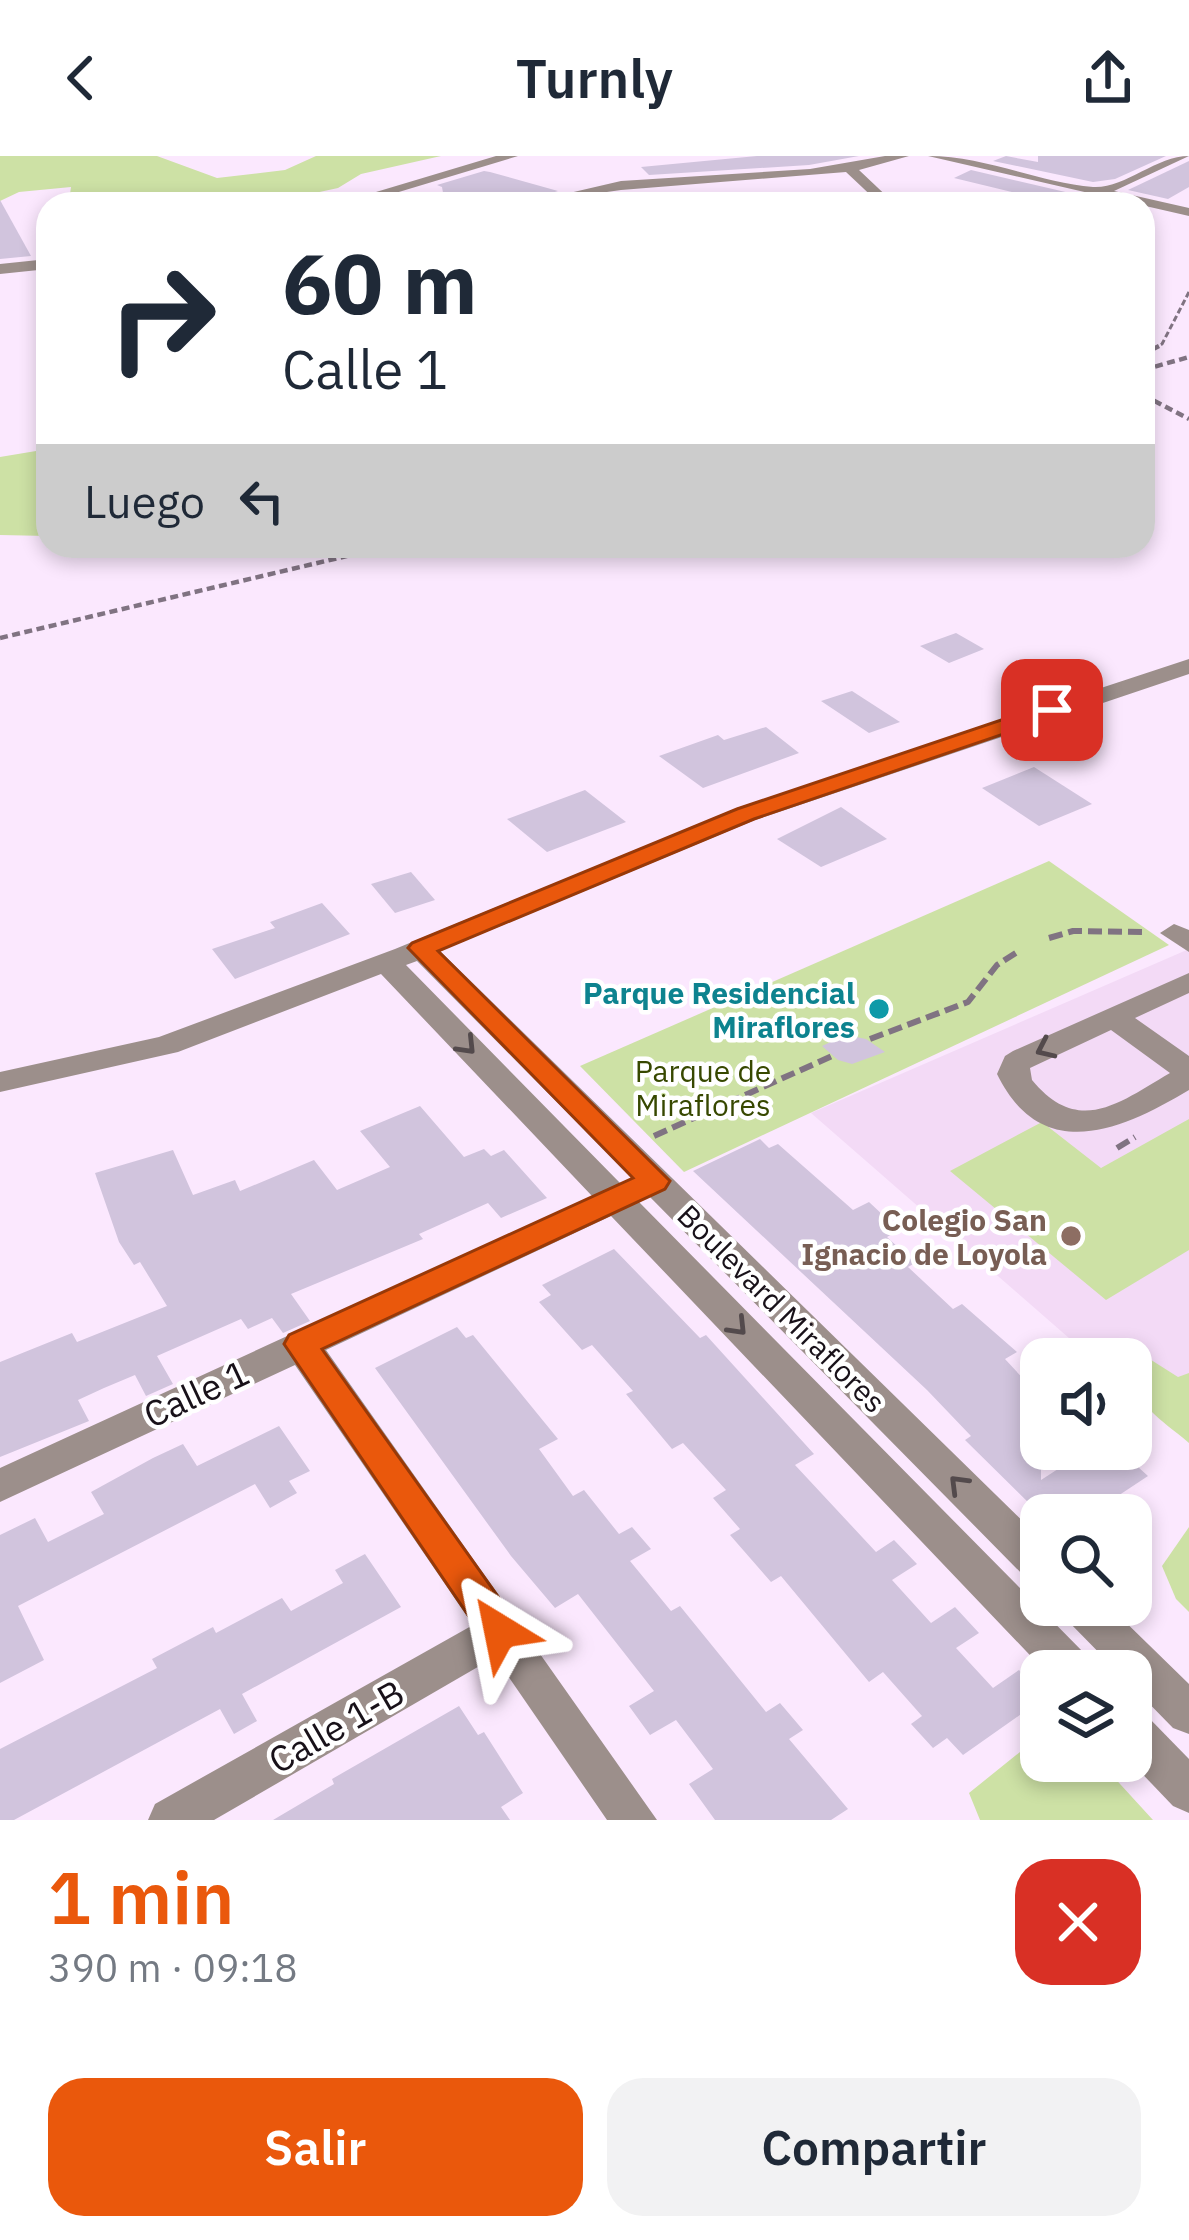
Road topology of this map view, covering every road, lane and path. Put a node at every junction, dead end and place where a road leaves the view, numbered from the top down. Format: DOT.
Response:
graph roads {
  1 [pos="511,156"];
  2 [pos="902,156"];
  3 [pos="935,156"];
  4 [pos="990,156"];
  5 [pos="1185,156"];
  6 [pos="1168,163"];
  7 [pos="973,165"];
  8 [pos="1189,167"];
  9 [pos="849,168"];
  10 [pos="385,192"];
  11 [pos="582,192"];
  12 [pos="875,192"];
  13 [pos="1100,192"];
  14 [pos="1155,204"];
  15 [pos="1189,212"];
  16 [pos="36,264"];
  17 [pos="0,269"];
  18 [pos="1189,292"];
  19 [pos="1155,348"];
  20 [pos="1189,357"];
  21 [pos="1155,367"];
  22 [pos="1155,401"];
  23 [pos="1189,419"];
  24 [pos="338,558"];
  25 [pos="0,638"];
  26 [pos="1189,666"];
  27 [pos="1184,934"];
  28 [pos="1049,938"];
  29 [pos="421,948"];
  30 [pos="1019,952"];
  31 [pos="386,962"];
  32 [pos="1189,982"];
  33 [pos="1113,1017"];
  34 [pos="870,1039"];
  35 [pos="832,1056"];
  36 [pos="1189,1074"];
  37 [pos="0,1082"];
  38 [pos="623,1150"];
  39 [pos="655,1181"];
  40 [pos="615,1200"];
  41 [pos="301,1344"];
  42 [pos="0,1486"];
  43 [pos="1020,1545"];
  44 [pos="1101,1626"];
  45 [pos="500,1631"];
  46 [pos="1053,1650"];
  47 [pos="1189,1714"];
  48 [pos="1152,1753"];
  49 [pos="1189,1791"];
  50 [pos="171,1820"];
  51 [pos="634,1820"];
  1 -- 10 [label="street"];
  2 -- 9 [label="street"];
  3 -- 7 [label="street"];
  4 -- 7 [label="street"];
  5 -- 6 [label="street"];
  6 -- 8 [label="street"];
  6 -- 13 [label="street"];
  7 -- 13 [label="street"];
  9 -- 11 [label="street"];
  9 -- 12 [label="street"];
  14 -- 15 [label="street"];
  16 -- 17 [label="street"];
  18 -- 19 [label="path"];
  20 -- 21 [label="path"];
  22 -- 23 [label="path"];
  24 -- 25 [label="path"];
  26 -- 29 [label="street"];
  27 -- 28 [label="path"];
  29 -- 31 [label="street"];
  29 -- 38 [label="street, Boulevard Miraflores"];
  30 -- 34 [label="path"];
  31 -- 37 [label="street"];
  31 -- 40 [label="street, one-way"];
  32 -- 33 [label="street"];
  33 -- 36 [label="street"];
  33 -- 36 [label="street, one-way"];
  35 -- 38 [label="path"];
  38 -- 39 [label="street, Boulevard Miraflores"];
  39 -- 40 [label="street, Calle 1"];
  43 -- 39 [label="street, Boulevard Miraflores, one-way"];
  40 -- 41 [label="street, Calle 1"];
  40 -- 46 [label="street, one-way"];
  41 -- 42 [label="street, Calle 1"];
  41 -- 45 [label="street"];
  44 -- 47 [label="street"];
  45 -- 50 [label="street, Calle 1-B"];
  45 -- 51 [label="street"];
  48 -- 49 [label="street"];
}
